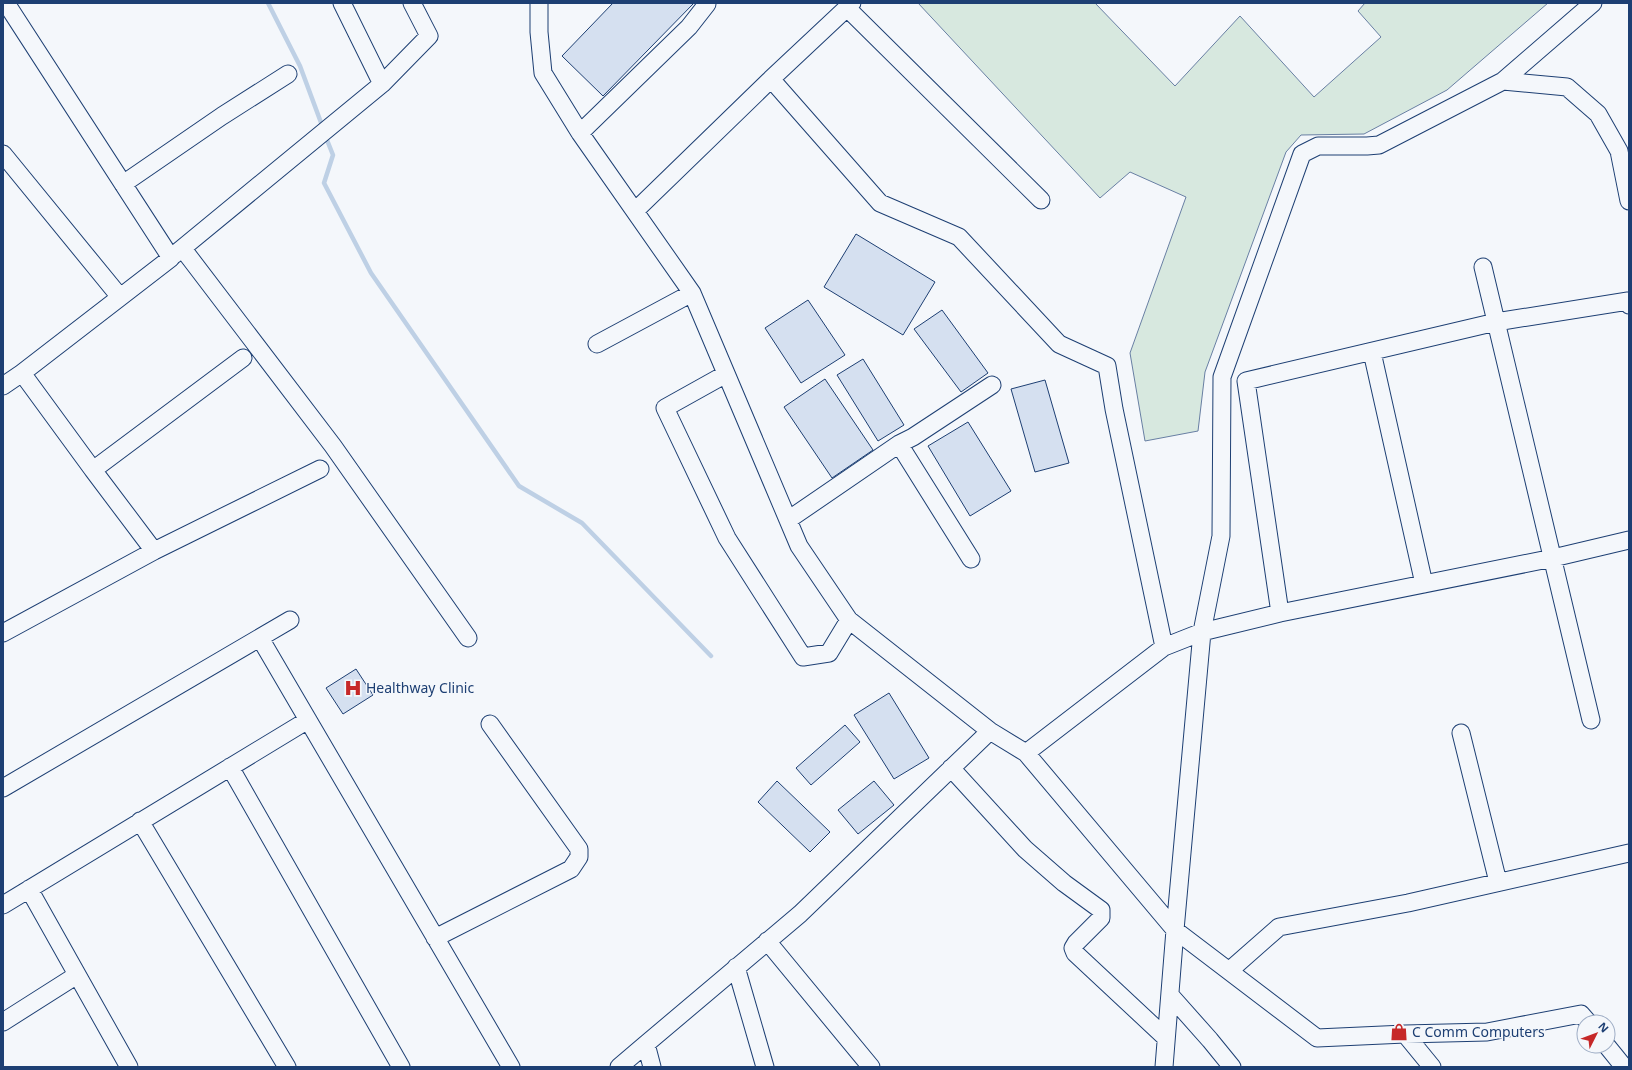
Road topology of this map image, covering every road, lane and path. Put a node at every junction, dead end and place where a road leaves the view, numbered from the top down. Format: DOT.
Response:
graph roads {
  1 [pos="6,3"];
  2 [pos="342,3"];
  3 [pos="412,3"];
  4 [pos="539,3"];
  5 [pos="1593,3"];
  6 [pos="707,4"];
  7 [pos="850,6"];
  8 [pos="288,74"];
  9 [pos="771,79"];
  10 [pos="1503,81"];
  11 [pos="382,84"];
  12 [pos="580,133"];
  13 [pos="3,154"];
  14 [pos="123,184"];
  15 [pos="1041,200"];
  16 [pos="1629,201"];
  17 [pos="635,211"];
  18 [pos="177,253"];
  19 [pos="1483,267"];
  20 [pos="692,293"];
  21 [pos="120,297"];
  22 [pos="1629,305"];
  23 [pos="1496,322"];
  24 [pos="597,344"];
  25 [pos="1372,352"];
  26 [pos="243,358"];
  27 [pos="22,373"];
  28 [pos="726,374"];
  29 [pos="992,385"];
  30 [pos="3,386"];
  31 [pos="899,444"];
  32 [pos="320,469"];
  33 [pos="93,470"];
  34 [pos="788,520"];
  35 [pos="1629,540"];
  36 [pos="154,551"];
  37 [pos="1553,558"];
  38 [pos="971,560"];
  39 [pos="1424,584"];
  40 [pos="1280,613"];
  41 [pos="290,620"];
  42 [pos="849,620"];
  43 [pos="1202,632"];
  44 [pos="3,633"];
  45 [pos="260,638"];
  46 [pos="468,638"];
  47 [pos="1164,647"];
  48 [pos="308,720"];
  49 [pos="1592,720"];
  50 [pos="490,724"];
  51 [pos="990,731"];
  52 [pos="1461,732"];
  53 [pos="1026,753"];
  54 [pos="230,767"];
  55 [pos="951,768"];
  56 [pos="3,788"];
  57 [pos="140,821"];
  58 [pos="1629,853"];
  59 [pos="1498,882"];
  60 [pos="29,889"];
  61 [pos="3,905"];
  62 [pos="1175,930"];
  63 [pos="435,938"];
  64 [pos="767,941"];
  65 [pos="736,968"];
  66 [pos="1230,971"];
  67 [pos="77,975"];
  68 [pos="1170,995"];
  69 [pos="1576,1015"];
  70 [pos="3,1022"];
  71 [pos="1405,1034"];
  72 [pos="1166,1038"];
  73 [pos="646,1044"];
  74 [pos="1613,1054"];
  75 [pos="129,1067"];
  76 [pos="286,1067"];
  77 [pos="401,1067"];
  78 [pos="511,1067"];
  79 [pos="619,1067"];
  80 [pos="652,1067"];
  81 [pos="765,1067"];
  82 [pos="871,1067"];
  83 [pos="1164,1067"];
  84 [pos="1232,1067"];
  85 [pos="1432,1067"];
  86 [pos="1624,1067"];
  1 -- 14 [label="street"];
  2 -- 11 [label="street"];
  3 -- 11 [label="street"];
  4 -- 12 [label="street"];
  5 -- 10 [label="street"];
  6 -- 12 [label="street"];
  7 -- 9 [label="street"];
  7 -- 15 [label="street"];
  8 -- 14 [label="street"];
  9 -- 17 [label="street"];
  9 -- 47 [label="street"];
  10 -- 16 [label="street"];
  10 -- 43 [label="street"];
  11 -- 18 [label="street"];
  12 -- 17 [label="street"];
  13 -- 21 [label="street"];
  14 -- 18 [label="street"];
  17 -- 20 [label="street"];
  18 -- 21 [label="street"];
  18 -- 46 [label="street"];
  19 -- 23 [label="street"];
  20 -- 24 [label="street"];
  20 -- 28 [label="street"];
  21 -- 27 [label="street"];
  22 -- 23 [label="street"];
  23 -- 25 [label="street"];
  23 -- 37 [label="street"];
  25 -- 39 [label="street"];
  25 -- 40 [label="street"];
  26 -- 33 [label="street"];
  27 -- 30 [label="street"];
  27 -- 33 [label="street"];
  28 -- 34 [label="street"];
  28 -- 42 [label="street"];
  29 -- 31 [label="street"];
  31 -- 34 [label="street"];
  31 -- 38 [label="street"];
  32 -- 36 [label="street"];
  33 -- 36 [label="street"];
  34 -- 42 [label="street"];
  35 -- 37 [label="street"];
  36 -- 44 [label="street"];
  37 -- 39 [label="street"];
  37 -- 49 [label="street"];
  39 -- 40 [label="street"];
  40 -- 43 [label="street"];
  41 -- 45 [label="street"];
  42 -- 51 [label="street"];
  43 -- 47 [label="street"];
  43 -- 62 [label="street"];
  45 -- 48 [label="street"];
  45 -- 56 [label="street"];
  47 -- 53 [label="street"];
  48 -- 54 [label="street"];
  48 -- 63 [label="street"];
  50 -- 63 [label="street"];
  51 -- 53 [label="street"];
  51 -- 55 [label="street"];
  52 -- 59 [label="street"];
  53 -- 62 [label="street"];
  54 -- 57 [label="street"];
  54 -- 77 [label="street"];
  55 -- 64 [label="street"];
  55 -- 72 [label="street"];
  57 -- 60 [label="street"];
  57 -- 76 [label="street"];
  58 -- 59 [label="street"];
  59 -- 66 [label="street"];
  60 -- 61 [label="street"];
  60 -- 67 [label="street"];
  62 -- 66 [label="street"];
  62 -- 68 [label="street"];
  63 -- 78 [label="street"];
  64 -- 65 [label="street"];
  64 -- 82 [label="street"];
  65 -- 73 [label="street"];
  65 -- 81 [label="street"];
  66 -- 71 [label="street"];
  67 -- 70 [label="street"];
  67 -- 75 [label="street"];
  68 -- 72 [label="street"];
  68 -- 84 [label="street"];
  69 -- 71 [label="street"];
  71 -- 85 [label="street"];
  72 -- 83 [label="street"];
  73 -- 79 [label="street"];
  73 -- 80 [label="street"];
  74 -- 86 [label="street"];
}
